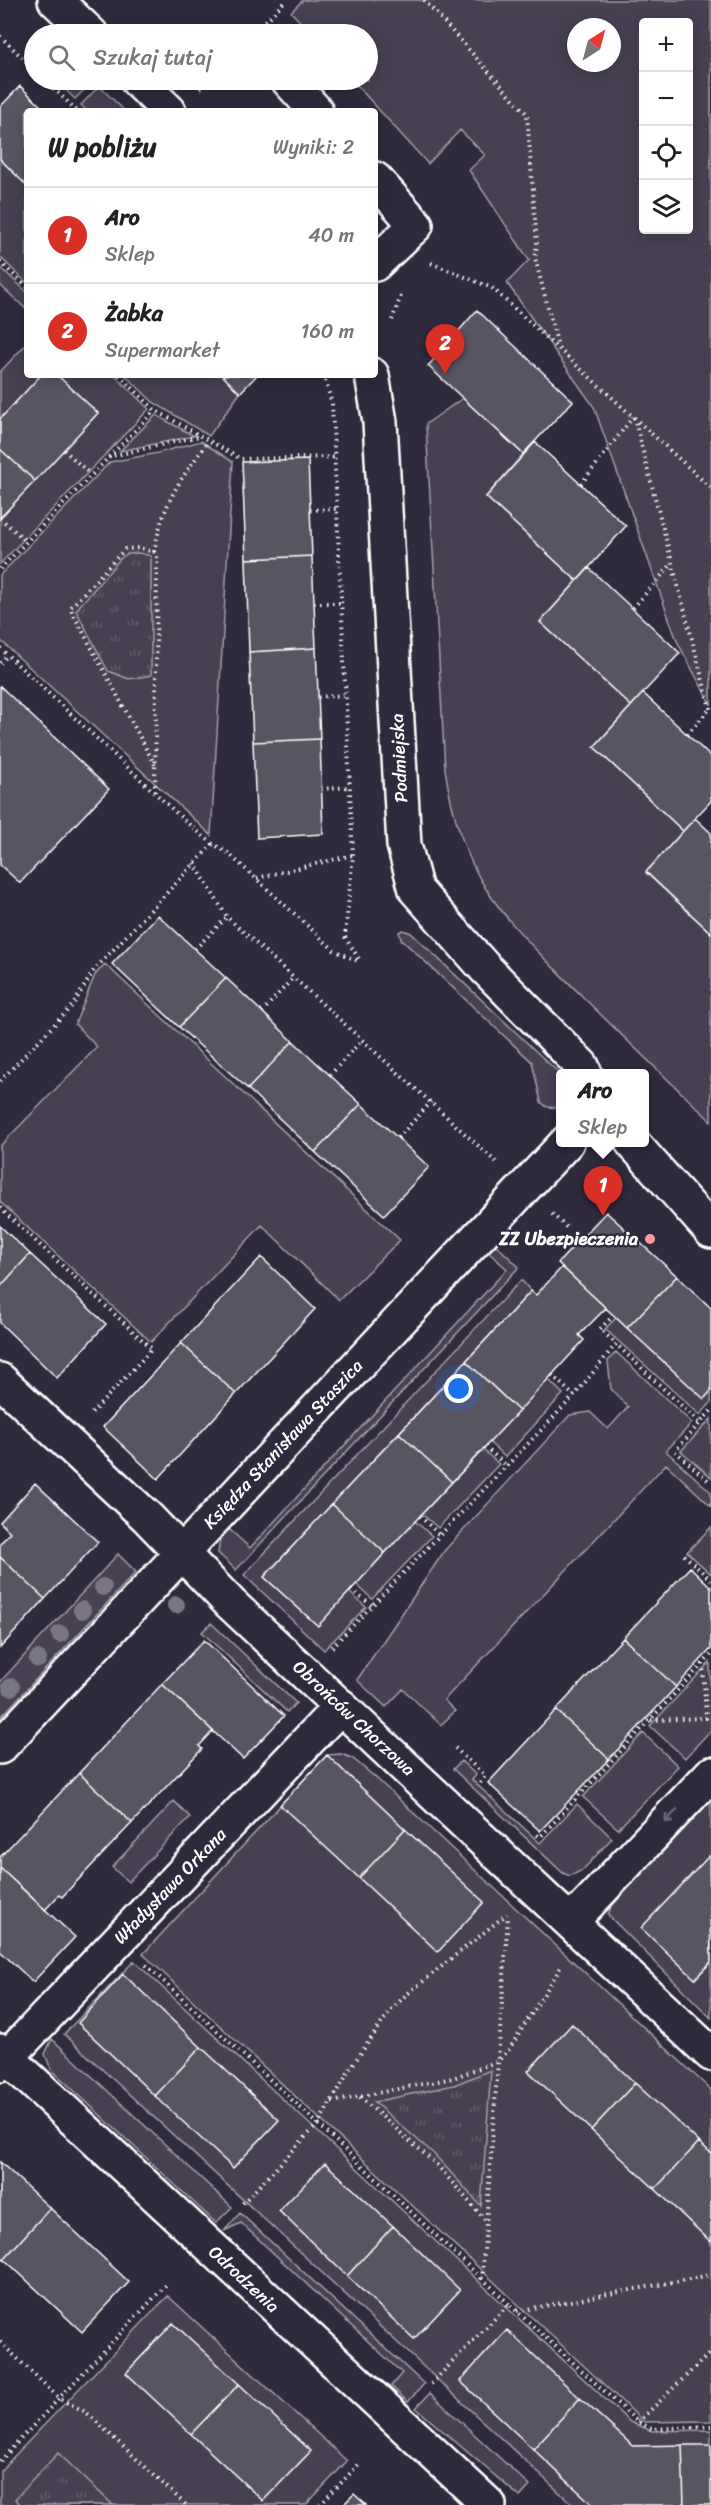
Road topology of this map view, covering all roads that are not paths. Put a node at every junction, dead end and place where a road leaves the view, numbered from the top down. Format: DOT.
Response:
graph roads {
  1 [pos="55,0"];
  2 [pos="80,24"];
  3 [pos="147,90"];
  4 [pos="297,90"];
  5 [pos="166,108"];
  6 [pos="313,108"];
  7 [pos="378,182"];
  8 [pos="378,261"];
  9 [pos="373,378"];
  10 [pos="583,1069"];
  11 [pos="563,1147"];
  12 [pos="636,1147"];
  13 [pos="711,1231"];
  14 [pos="5,1393"];
  15 [pos="182,1552"];
  16 [pos="341,1706"];
  17 [pos="0,1747"];
  18 [pos="711,1774"];
  19 [pos="571,1922"];
  20 [pos="711,2054"];
  21 [pos="2,2058"];
  22 [pos="489,2505"];
  1 -- 2 [label="street"];
  3 -- 5 [label="street"];
  4 -- 6 [label="street"];
  7 -- 8 [label="street"];
  9 -- 10 [label="street, Podmiejska"];
  11 -- 15 [label="street, Księdza Stanisława Staszica"];
  12 -- 13 [label="street"];
  14 -- 15 [label="street, Obrońców Chorzowa"];
  15 -- 16 [label="street, Obrońców Chorzowa"];
  15 -- 17 [label="street, Księdza Stanisława Staszica"];
  16 -- 19 [label="street, Obrońców Chorzowa"];
  16 -- 21 [label="street, Władysława Orkana"];
  18 -- 19 [label="street, one-way"];
  19 -- 20 [label="street, Obrońców Chorzowa"];
  21 -- 22 [label="street, Odrodzenia"];
}
